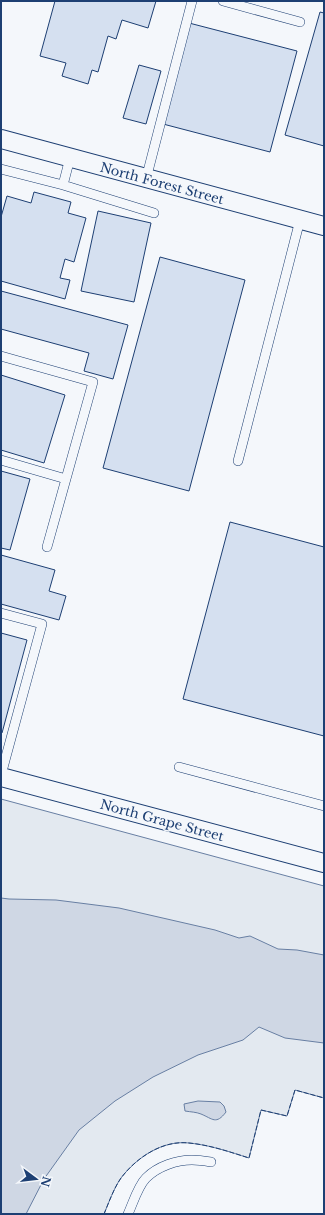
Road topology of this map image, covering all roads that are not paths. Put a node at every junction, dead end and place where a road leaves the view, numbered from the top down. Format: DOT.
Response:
graph roads {
  1 [pos="192,1"];
  2 [pos="223,1"];
  3 [pos="300,22"];
  4 [pos="1,139"];
  5 [pos="70,158"];
  6 [pos="1,169"];
  7 [pos="146,178"];
  8 [pos="63,185"];
  9 [pos="154,213"];
  10 [pos="300,220"];
  11 [pos="324,226"];
  12 [pos="1,356"];
  13 [pos="1,460"];
  14 [pos="238,461"];
  15 [pos="66,479"];
  16 [pos="47,547"];
  17 [pos="1,613"];
  18 [pos="179,767"];
  19 [pos="1,776"];
  20 [pos="324,806"];
  21 [pos="324,864"];
  22 [pos="211,1162"];
  23 [pos="128,1214"];
  1 -- 7 [label="lane"];
  2 -- 3 [label="lane"];
  4 -- 5 [label="street, North Forest Street"];
  5 -- 7 [label="street, North Forest Street"];
  5 -- 8 [label="lane"];
  6 -- 8 [label="lane"];
  7 -- 10 [label="street, North Forest Street"];
  8 -- 9 [label="lane"];
  10 -- 11 [label="street, North Forest Street"];
  10 -- 14 [label="lane"];
  12 -- 15 [label="lane"];
  13 -- 15 [label="lane"];
  15 -- 16 [label="lane"];
  17 -- 19 [label="lane"];
  18 -- 20 [label="lane"];
  19 -- 21 [label="street, North Grape Street"];
  22 -- 23 [label="lane"];
}
